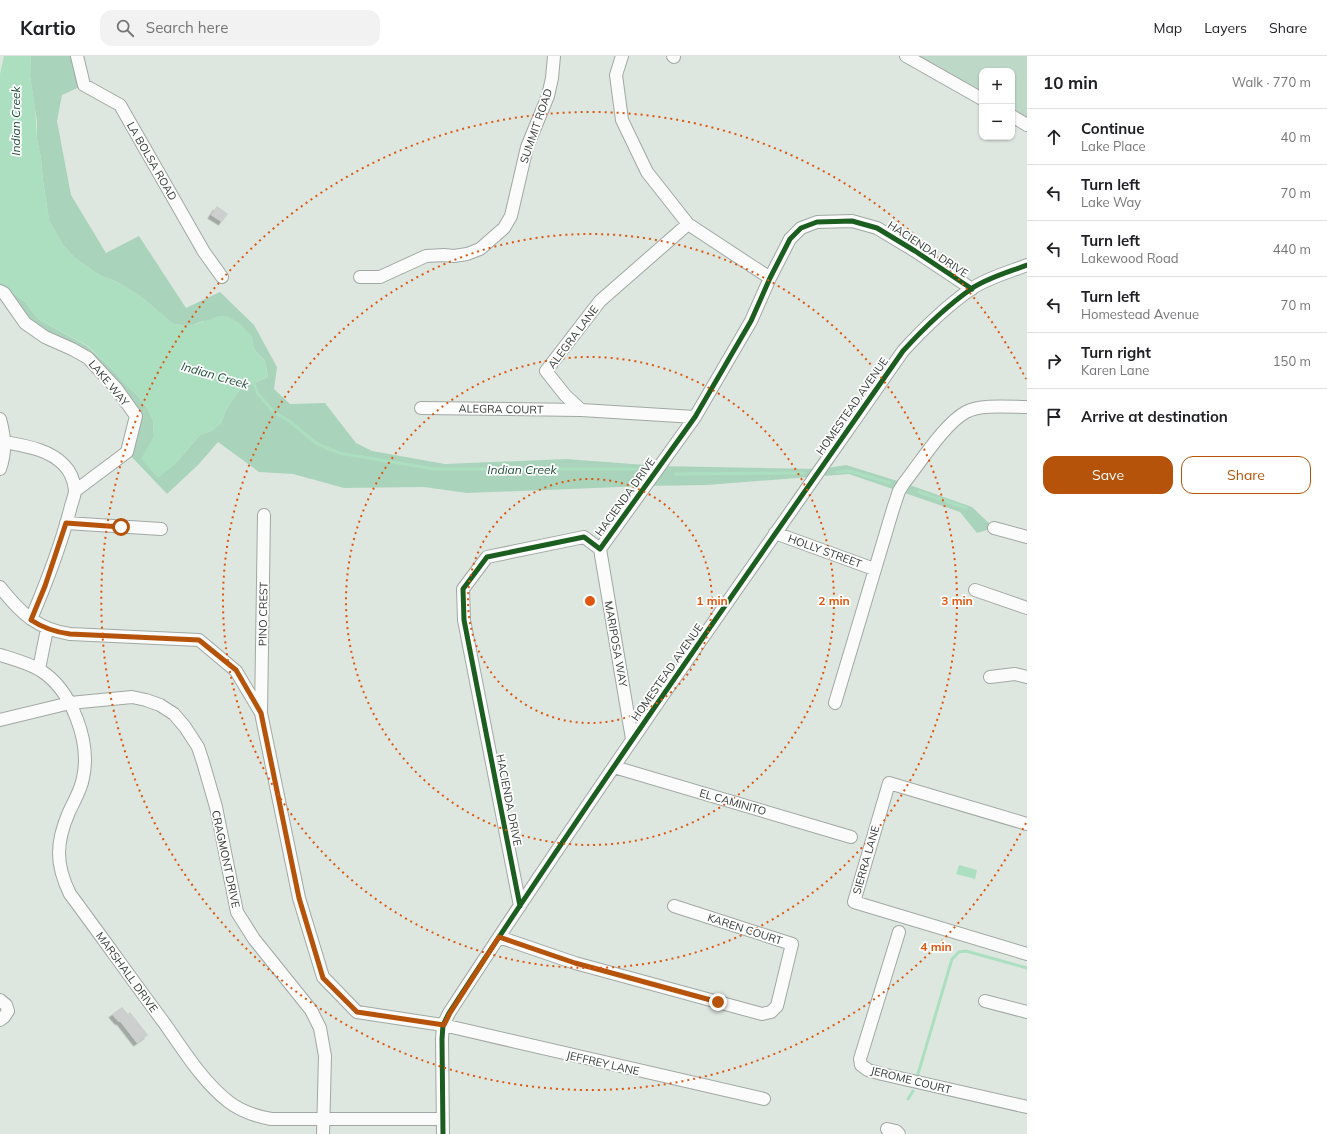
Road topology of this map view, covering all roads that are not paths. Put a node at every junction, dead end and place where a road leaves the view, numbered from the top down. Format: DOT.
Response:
graph roads {
  1 [pos="77,56"];
  2 [pos="554,56"];
  3 [pos="622,56"];
  4 [pos="906,56"];
  5 [pos="979,97"];
  6 [pos="1015,118"];
  7 [pos="1027,125"];
  8 [pos="688,224"];
  9 [pos="1027,265"];
  10 [pos="222,277"];
  11 [pos="360,277"];
  12 [pos="770,278"];
  13 [pos="972,289"];
  14 [pos="0,291"];
  15 [pos="1027,407"];
  16 [pos="421,408"];
  17 [pos="581,410"];
  18 [pos="695,417"];
  19 [pos="0,420"];
  20 [pos="5,442"];
  21 [pos="0,469"];
  22 [pos="75,491"];
  23 [pos="264,515"];
  24 [pos="66,523"];
  25 [pos="994,528"];
  26 [pos="161,529"];
  27 [pos="775,533"];
  28 [pos="1027,537"];
  29 [pos="600,549"];
  30 [pos="874,569"];
  31 [pos="0,586"];
  32 [pos="975,590"];
  33 [pos="1027,608"];
  34 [pos="31,620"];
  35 [pos="47,628"];
  36 [pos="0,655"];
  37 [pos="39,669"];
  38 [pos="990,677"];
  39 [pos="1027,677"];
  40 [pos="70,703"];
  41 [pos="835,704"];
  42 [pos="261,713"];
  43 [pos="0,720"];
  44 [pos="632,739"];
  45 [pos="614,767"];
  46 [pos="1027,824"];
  47 [pos="851,837"];
  48 [pos="520,906"];
  49 [pos="674,906"];
  50 [pos="899,932"];
  51 [pos="499,937"];
  52 [pos="1027,954"];
  53 [pos="0,1000"];
  54 [pos="985,1001"];
  55 [pos="1027,1012"];
  56 [pos="0,1020"];
  57 [pos="444,1025"];
  58 [pos="764,1100"];
  59 [pos="1027,1107"];
  60 [pos="443,1119"];
  61 [pos="322,1120"];
  62 [pos="887,1129"];
  63 [pos="323,1134"];
  64 [pos="443,1134"];
  65 [pos="899,1134"];
  1 -- 10 [label="street, LA BOLSA ROAD"];
  2 -- 11 [label="street, SUMMIT ROAD"];
  3 -- 8 [label="street"];
  4 -- 5 [label="street"];
  6 -- 7 [label="street"];
  8 -- 12 [label="street"];
  8 -- 17 [label="street, ALEGRA LANE"];
  9 -- 13 [label="street, HOMESTEAD AVENUE"];
  12 -- 13 [label="street, HACIENDA DRIVE"];
  12 -- 18 [label="street, HACIENDA DRIVE"];
  13 -- 27 [label="street, HOMESTEAD AVENUE"];
  14 -- 22 [label="street, LAKE WAY"];
  15 -- 30 [label="street"];
  16 -- 17 [label="street, ALEGRA COURT"];
  17 -- 18 [label="street"];
  18 -- 29 [label="street, HACIENDA DRIVE"];
  19 -- 20 [label="street"];
  20 -- 21 [label="street"];
  20 -- 22 [label="street"];
  22 -- 24 [label="street"];
  23 -- 42 [label="street, PINO CREST"];
  24 -- 26 [label="street"];
  24 -- 34 [label="street"];
  25 -- 28 [label="street"];
  27 -- 30 [label="street, HOLLY STREET"];
  27 -- 44 [label="street, HOMESTEAD AVENUE"];
  29 -- 44 [label="street, MARIPOSA WAY"];
  29 -- 48 [label="street, HACIENDA DRIVE"];
  30 -- 41 [label="street"];
  31 -- 34 [label="street"];
  32 -- 33 [label="street"];
  34 -- 35 [label="street"];
  35 -- 37 [label="street"];
  35 -- 42 [label="street"];
  36 -- 37 [label="street, MARSHALL DRIVE"];
  37 -- 40 [label="street, MARSHALL DRIVE"];
  38 -- 39 [label="street"];
  40 -- 43 [label="street, CRAGMONT DRIVE"];
  40 -- 61 [label="street, CRAGMONT DRIVE"];
  40 -- 61 [label="street, MARSHALL DRIVE"];
  42 -- 57 [label="street, JEFFREY LANE"];
  44 -- 45 [label="street, HOMESTEAD AVENUE"];
  45 -- 47 [label="street, EL CAMINITO"];
  45 -- 48 [label="street, HOMESTEAD AVENUE"];
  46 -- 52 [label="street, SIERRA LANE"];
  48 -- 51 [label="street, HOMESTEAD AVENUE"];
  49 -- 51 [label="street, KAREN COURT"];
  50 -- 59 [label="street, JEROME COURT"];
  51 -- 57 [label="street, HOMESTEAD AVENUE"];
  53 -- 56 [label="street"];
  54 -- 55 [label="street"];
  57 -- 58 [label="street, JEFFREY LANE"];
  57 -- 60 [label="street, HOMESTEAD AVENUE"];
  60 -- 61 [label="street, MARSHALL DRIVE"];
  60 -- 64 [label="street, HOMESTEAD AVENUE"];
  61 -- 63 [label="street, CRAGMONT DRIVE"];
  62 -- 65 [label="street"];
}
